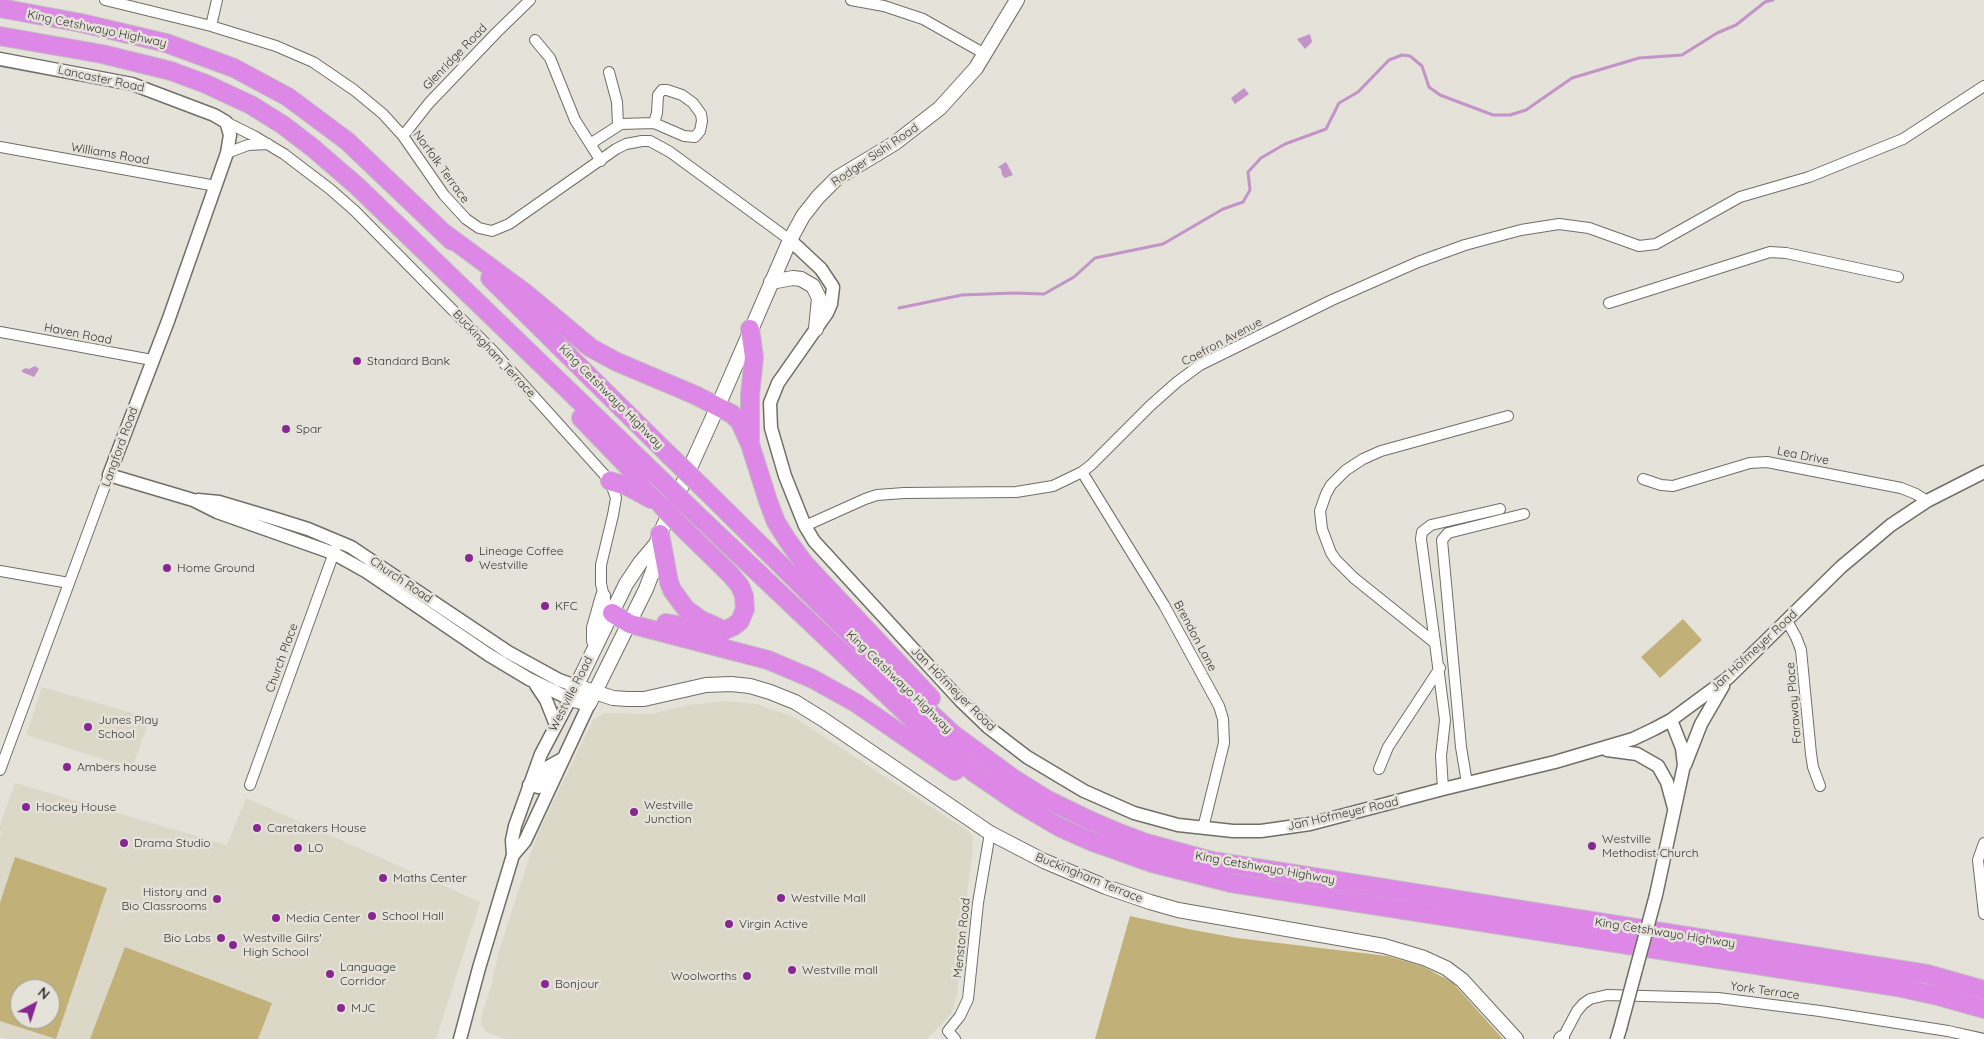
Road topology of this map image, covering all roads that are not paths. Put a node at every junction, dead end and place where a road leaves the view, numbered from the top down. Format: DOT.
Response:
graph roads {
  1 [pos="105,0"];
  2 [pos="216,0"];
  3 [pos="530,0"];
  4 [pos="851,0"];
  5 [pos="1017,0"];
  6 [pos="0,8"];
  7 [pos="211,26"];
  8 [pos="0,36"];
  9 [pos="535,40"];
  10 [pos="985,54"];
  11 [pos="0,59"];
  12 [pos="609,72"];
  13 [pos="1984,86"];
  14 [pos="226,122"];
  15 [pos="654,123"];
  16 [pos="618,125"];
  17 [pos="403,136"];
  18 [pos="268,144"];
  19 [pos="590,144"];
  20 [pos="0,147"];
  21 [pos="227,153"];
  22 [pos="601,161"];
  23 [pos="216,186"];
  24 [pos="444,233"];
  25 [pos="790,240"];
  26 [pos="442,268"];
  27 [pos="1898,277"];
  28 [pos="771,282"];
  29 [pos="1608,303"];
  30 [pos="750,329"];
  31 [pos="816,329"];
  32 [pos="0,332"];
  33 [pos="152,360"];
  34 [pos="718,406"];
  35 [pos="1508,416"];
  36 [pos="750,444"];
  37 [pos="1082,472"];
  38 [pos="1984,472"];
  39 [pos="109,475"];
  40 [pos="1643,480"];
  41 [pos="610,482"];
  42 [pos="1926,501"];
  43 [pos="662,506"];
  44 [pos="1500,509"];
  45 [pos="1524,514"];
  46 [pos="805,526"];
  47 [pos="658,539"];
  48 [pos="336,547"];
  49 [pos="0,571"];
  50 [pos="69,583"];
  51 [pos="610,605"];
  52 [pos="632,620"];
  53 [pos="1787,621"];
  54 [pos="726,630"];
  55 [pos="1436,643"];
  56 [pos="595,647"];
  57 [pos="1440,668"];
  58 [pos="1728,678"];
  59 [pos="530,679"];
  60 [pos="573,692"];
  61 [pos="592,698"];
  62 [pos="1671,720"];
  63 [pos="556,725"];
  64 [pos="1600,749"];
  65 [pos="564,758"];
  66 [pos="1379,769"];
  67 [pos="0,770"];
  68 [pos="1682,774"];
  69 [pos="1468,783"];
  70 [pos="250,784"];
  71 [pos="529,785"];
  72 [pos="1820,786"];
  73 [pos="1442,788"];
  74 [pos="1020,804"];
  75 [pos="1675,813"];
  76 [pos="1089,820"];
  77 [pos="1203,828"];
  78 [pos="990,833"];
  79 [pos="1984,842"];
  80 [pos="513,855"];
  81 [pos="1984,914"];
  82 [pos="1984,990"];
  83 [pos="1984,1009"];
  84 [pos="1618,1034"];
  85 [pos="948,1036"];
  86 [pos="462,1039"];
  87 [pos="1516,1039"];
  88 [pos="1562,1039"];
  89 [pos="1984,1039"];
  1 -- 7 [label="street, Norfolk Terrace"];
  2 -- 7 [label="street"];
  3 -- 17 [label="street, Glenridge Road"];
  4 -- 10 [label="street"];
  5 -- 10 [label="main road, Rodger Sishi Road"];
  6 -- 24 [label="highway, King Cetshwayo Highway"];
  7 -- 17 [label="street, Norfolk Terrace"];
  8 -- 26 [label="highway, King Cetshwayo Highway"];
  9 -- 19 [label="street"];
  10 -- 25 [label="main road, Rodger Sishi Road"];
  11 -- 14 [label="street, Lancaster Road"];
  12 -- 16 [label="street"];
  13 -- 37 [label="street, Caefron Avenue"];
  14 -- 18 [label="street, Buckingham Terrace"];
  14 -- 21 [label="street, Langford Road"];
  15 -- 15 [label="street"];
  15 -- 16 [label="street"];
  16 -- 19 [label="street"];
  17 -- 22 [label="street, Norfolk Terrace"];
  18 -- 21 [label="street"];
  18 -- 41 [label="street, Buckingham Terrace"];
  19 -- 22 [label="street"];
  20 -- 23 [label="street, Williams Road"];
  21 -- 23 [label="street, Langford Road"];
  22 -- 25 [label="street, Norfolk Terrace"];
  23 -- 33 [label="street, Langford Road"];
  24 -- 34 [label="highway"];
  24 -- 76 [label="highway, King Cetshwayo Highway, bridge"];
  25 -- 28 [label="main road, Rodger Sishi Road"];
  25 -- 31 [label="street, Jan Hofmeyer Road"];
  26 -- 43 [label="highway"];
  26 -- 74 [label="highway, King Cetshwayo Highway, bridge"];
  27 -- 29 [label="street"];
  28 -- 30 [label="main road, Rodger Sishi Road"];
  28 -- 31 [label="main road"];
  30 -- 34 [label="main road, Rodger Sishi Road"];
  30 -- 36 [label="highway"];
  31 -- 46 [label="street, Jan Hofmeyer Road"];
  32 -- 33 [label="street, Haven Road"];
  33 -- 39 [label="street, Langford Road"];
  34 -- 36 [label="highway"];
  34 -- 47 [label="main road, Westville Road"];
  35 -- 55 [label="street"];
  36 -- 76 [label="highway"];
  37 -- 46 [label="street, Caefron Avenue"];
  37 -- 77 [label="street, Brendon Lane"];
  38 -- 42 [label="street, Jan Hofmeyer Road"];
  39 -- 48 [label="street, Church Road"];
  39 -- 50 [label="street, Langford Road"];
  40 -- 42 [label="street, Lea Drive"];
  41 -- 43 [label="highway"];
  41 -- 51 [label="street, Buckingham Terrace"];
  42 -- 53 [label="street, Jan Hofmeyer Road"];
  43 -- 54 [label="highway, bridge"];
  44 -- 55 [label="street"];
  45 -- 69 [label="street"];
  46 -- 77 [label="street, Jan Hofmeyer Road"];
  47 -- 51 [label="main road, Westville Road"];
  47 -- 52 [label="main road, Westville Road"];
  47 -- 54 [label="highway"];
  48 -- 59 [label="street, Church Road"];
  48 -- 60 [label="street, Church Road"];
  48 -- 70 [label="street, Church Place"];
  49 -- 50 [label="street"];
  50 -- 67 [label="street, Langford Road"];
  51 -- 52 [label="highway"];
  51 -- 56 [label="main road, Westville Road"];
  51 -- 56 [label="main road"];
  52 -- 54 [label="highway"];
  52 -- 61 [label="main road, Westville Road"];
  52 -- 74 [label="highway"];
  53 -- 58 [label="street, Jan Hofmeyer Road"];
  53 -- 72 [label="street, Faraway Place"];
  55 -- 57 [label="street"];
  56 -- 60 [label="main road, Westville Road"];
  57 -- 66 [label="street"];
  57 -- 73 [label="street"];
  58 -- 62 [label="street, Jan Hofmeyer Road"];
  58 -- 68 [label="street"];
  59 -- 60 [label="street, Church Road"];
  59 -- 63 [label="street"];
  60 -- 61 [label="main road, Church Road"];
  60 -- 63 [label="street, Westville Road"];
  61 -- 65 [label="street, Westville Road"];
  61 -- 78 [label="main road, Buckingham Terrace"];
  62 -- 64 [label="street, Jan Hofmeyer Road"];
  62 -- 68 [label="street"];
  63 -- 71 [label="street, Westville Road"];
  64 -- 69 [label="street, Jan Hofmeyer Road"];
  64 -- 75 [label="street"];
  65 -- 71 [label="street"];
  65 -- 80 [label="street, Westville Road"];
  68 -- 75 [label="street"];
  69 -- 73 [label="street, Jan Hofmeyer Road"];
  71 -- 80 [label="street, Westville Road"];
  73 -- 77 [label="street, Jan Hofmeyer Road"];
  74 -- 83 [label="highway, King Cetshwayo Highway"];
  75 -- 84 [label="street, bridge"];
  76 -- 82 [label="highway, King Cetshwayo Highway"];
  78 -- 85 [label="street, Menston Road"];
  78 -- 87 [label="main road, Buckingham Terrace"];
  79 -- 81 [label="street"];
  80 -- 86 [label="street, Westville Road"];
  88 -- 89 [label="street, York Terrace"];
}
